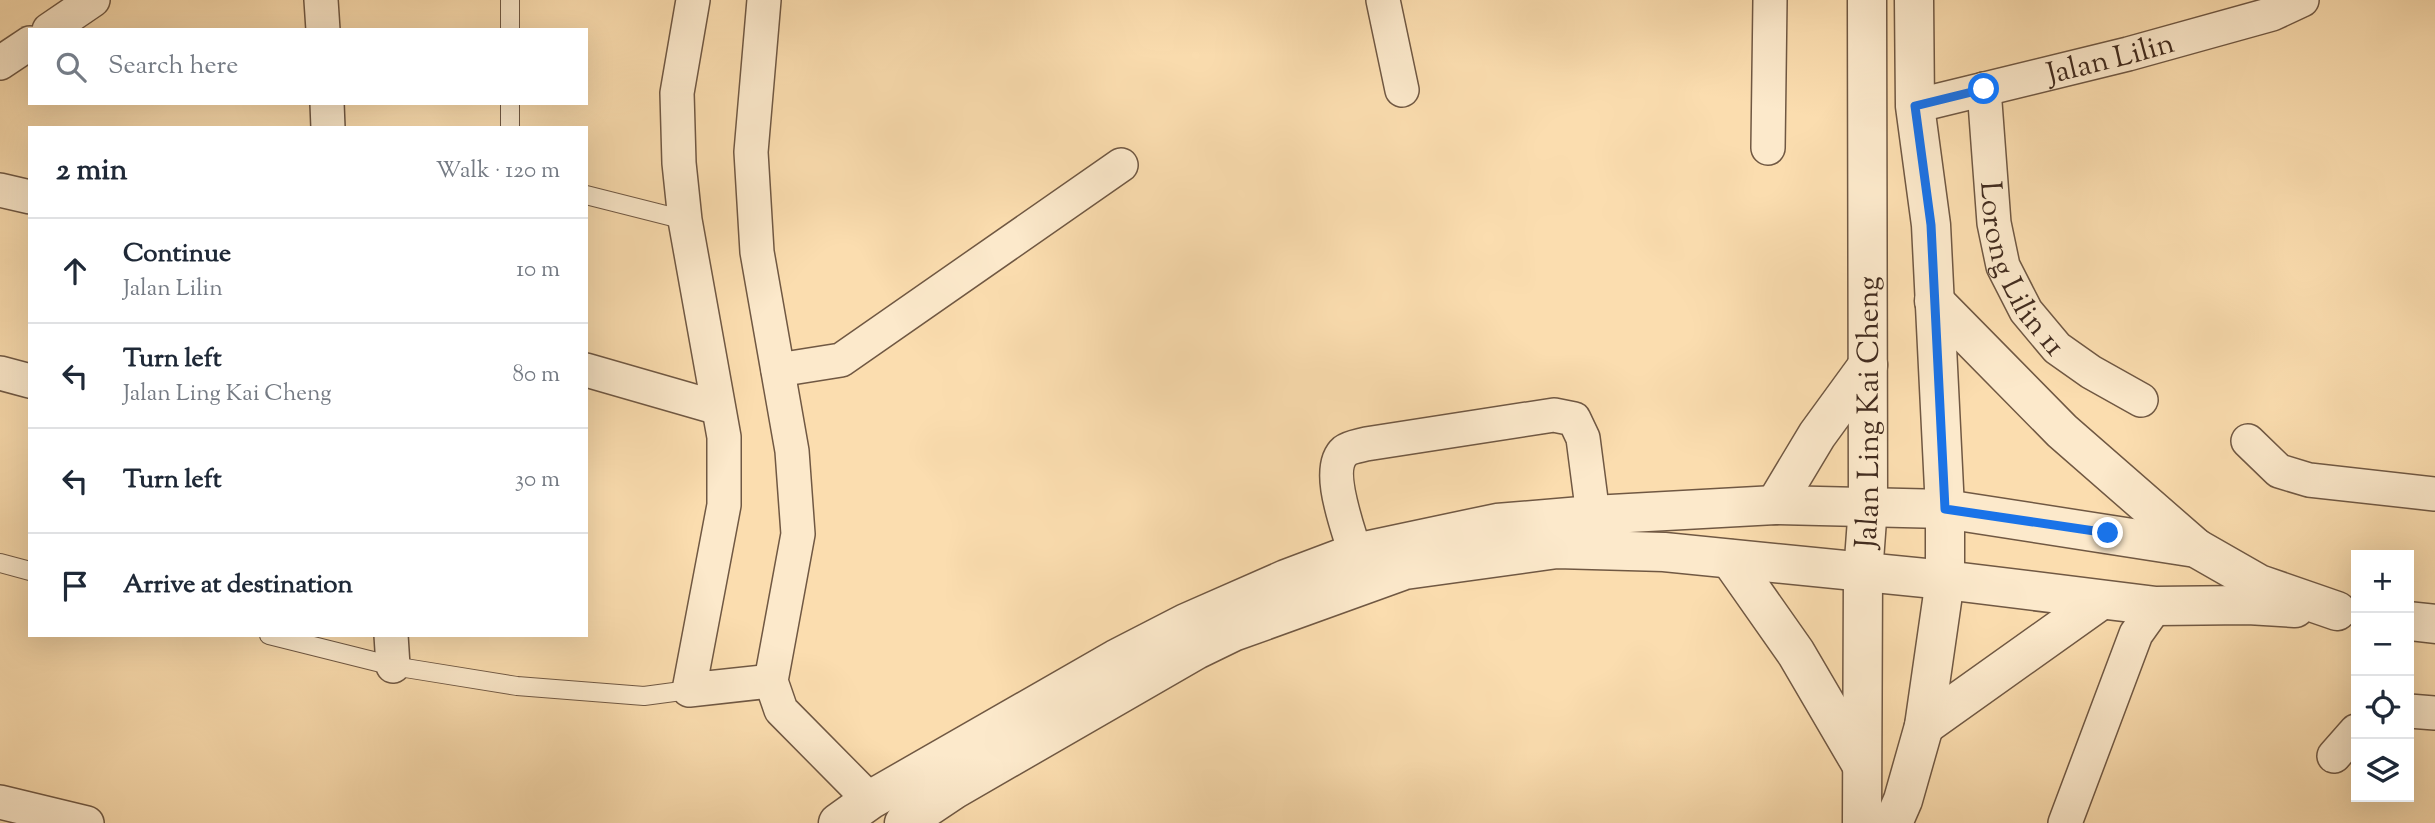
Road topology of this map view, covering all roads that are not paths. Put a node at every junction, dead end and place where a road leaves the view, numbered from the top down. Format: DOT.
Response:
graph roads {
  1 [pos="93,0"];
  2 [pos="321,0"];
  3 [pos="510,0"];
  4 [pos="693,0"];
  5 [pos="764,0"];
  6 [pos="1383,0"];
  7 [pos="1770,0"];
  8 [pos="1867,0"];
  9 [pos="1914,0"];
  10 [pos="2302,0"];
  11 [pos="52,28"];
  12 [pos="323,28"];
  13 [pos="510,28"];
  14 [pos="28,44"];
  15 [pos="0,63"];
  16 [pos="1984,89"];
  17 [pos="1402,90"];
  18 [pos="327,105"];
  19 [pos="510,105"];
  20 [pos="1915,106"];
  21 [pos="328,126"];
  22 [pos="510,126"];
  23 [pos="1768,148"];
  24 [pos="1121,166"];
  25 [pos="0,190"];
  26 [pos="588,196"];
  27 [pos="28,197"];
  28 [pos="685,220"];
  29 [pos="1934,301"];
  30 [pos="1868,365"];
  31 [pos="778,370"];
  32 [pos="588,371"];
  33 [pos="0,373"];
  34 [pos="28,380"];
  35 [pos="2141,400"];
  36 [pos="718,408"];
  37 [pos="2248,441"];
  38 [pos="2435,494"];
  39 [pos="1775,505"];
  40 [pos="1868,506"];
  41 [pos="1945,509"];
  42 [pos="1593,515"];
  43 [pos="2196,548"];
  44 [pos="1355,553"];
  45 [pos="1730,559"];
  46 [pos="0,564"];
  47 [pos="28,571"];
  48 [pos="1863,574"];
  49 [pos="1945,580"];
  50 [pos="2101,600"];
  51 [pos="2156,606"];
  52 [pos="2346,613"];
  53 [pos="2414,622"];
  54 [pos="2435,624"];
  55 [pos="284,637"];
  56 [pos="392,651"];
  57 [pos="771,681"];
  58 [pos="689,690"];
  59 [pos="2414,711"];
  60 [pos="2435,713"];
  61 [pos="1924,726"];
  62 [pos="2351,737"];
  63 [pos="2334,756"];
  64 [pos="1861,764"];
  65 [pos="870,800"];
  66 [pos="0,802"];
  67 [pos="923,818"];
  68 [pos="87,823"];
  69 [pos="838,823"];
  70 [pos="1862,823"];
  71 [pos="1893,823"];
  72 [pos="2065,823"];
  1 -- 11 [label="street"];
  2 -- 12 [label="street"];
  3 -- 13 [label="lane"];
  4 -- 28 [label="street"];
  5 -- 31 [label="street"];
  6 -- 17 [label="street"];
  7 -- 23 [label="street"];
  8 -- 30 [label="street, Jalan Ling Kai Cheng"];
  9 -- 20 [label="street"];
  10 -- 16 [label="street, Jalan Lilin"];
  14 -- 15 [label="street"];
  16 -- 20 [label="street, Jalan Lilin"];
  16 -- 35 [label="street, Lorong Lilin 11"];
  18 -- 21 [label="street"];
  19 -- 22 [label="lane"];
  20 -- 29 [label="street"];
  24 -- 31 [label="street"];
  25 -- 27 [label="street"];
  26 -- 28 [label="lane"];
  28 -- 36 [label="street"];
  29 -- 41 [label="street"];
  29 -- 43 [label="street"];
  30 -- 39 [label="street"];
  30 -- 40 [label="street, Jalan Ling Kai Cheng"];
  31 -- 57 [label="street"];
  32 -- 36 [label="street"];
  33 -- 34 [label="street"];
  36 -- 58 [label="street"];
  37 -- 38 [label="street"];
  39 -- 40 [label="street"];
  39 -- 42 [label="street"];
  40 -- 41 [label="street"];
  40 -- 48 [label="street, Jalan Ling Kai Cheng"];
  41 -- 43 [label="street"];
  41 -- 49 [label="street"];
  42 -- 44 [label="street"];
  42 -- 44 [label="street"];
  43 -- 52 [label="street"];
  44 -- 65 [label="street"];
  45 -- 48 [label="street"];
  45 -- 64 [label="street"];
  45 -- 67 [label="street"];
  46 -- 47 [label="lane"];
  48 -- 49 [label="street"];
  48 -- 64 [label="street, Jalan Ling Kai Cheng"];
  49 -- 50 [label="street"];
  49 -- 61 [label="street"];
  50 -- 51 [label="street"];
  50 -- 61 [label="street"];
  51 -- 52 [label="street"];
  51 -- 72 [label="street"];
  53 -- 54 [label="street"];
  55 -- 56 [label="lane"];
  56 -- 58 [label="lane"];
  57 -- 58 [label="street"];
  57 -- 65 [label="street"];
  59 -- 60 [label="street"];
  61 -- 71 [label="street"];
  62 -- 63 [label="street"];
  64 -- 70 [label="street, Jalan Ling Kai Cheng"];
  65 -- 69 [label="street"];
  66 -- 68 [label="street"];
}
